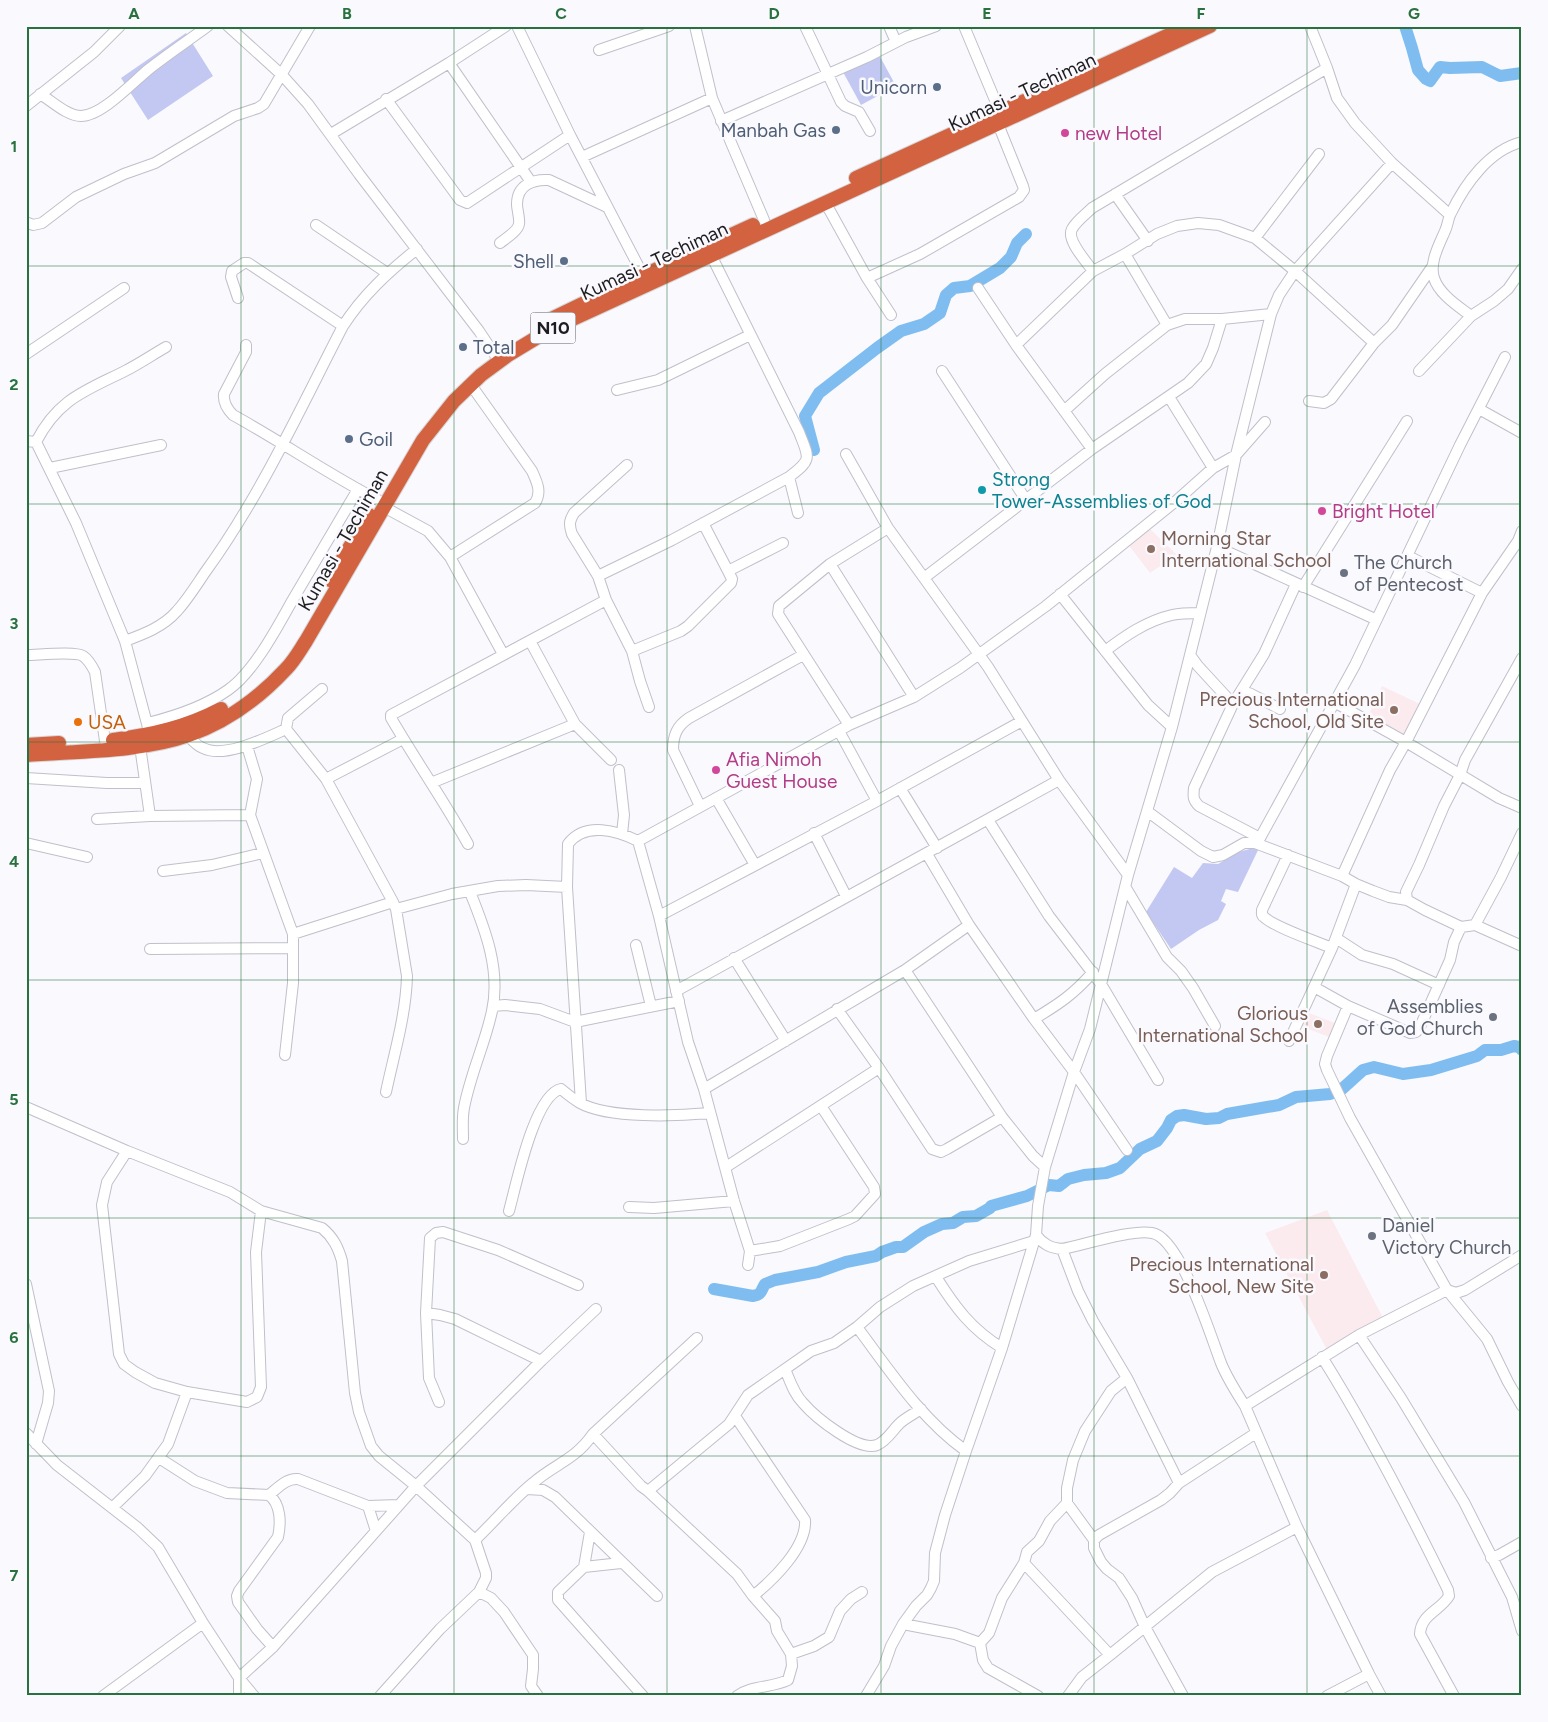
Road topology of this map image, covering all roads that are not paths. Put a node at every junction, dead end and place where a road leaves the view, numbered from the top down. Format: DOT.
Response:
graph roads {
  1 [pos="120,26"];
  2 [pos="208,26"];
  3 [pos="228,26"];
  4 [pos="310,26"];
  5 [pos="506,26"];
  6 [pos="517,26"];
  7 [pos="669,26"];
  8 [pos="695,26"];
  9 [pos="804,26"];
  10 [pos="889,26"];
  11 [pos="936,26"];
  12 [pos="964,26"];
  13 [pos="1187,26"];
  14 [pos="1210,26"];
  15 [pos="1310,26"];
  16 [pos="896,42"];
  17 [pos="599,50"];
  18 [pos="449,63"];
  19 [pos="1327,68"];
  20 [pos="828,74"];
  21 [pos="282,75"];
  22 [pos="40,94"];
  23 [pos="712,98"];
  24 [pos="386,99"];
  25 [pos="26,106"];
  26 [pos="999,118"];
  27 [pos="721,121"];
  28 [pos="870,131"];
  29 [pos="331,134"];
  30 [pos="570,135"];
  31 [pos="1522,142"];
  32 [pos="1319,154"];
  33 [pos="582,157"];
  34 [pos="1392,163"];
  35 [pos="522,167"];
  36 [pos="531,182"];
  37 [pos="1115,194"];
  38 [pos="826,202"];
  39 [pos="608,207"];
  40 [pos="1450,215"];
  41 [pos="764,220"];
  42 [pos="26,222"];
  43 [pos="316,225"];
  44 [pos="1255,238"];
  45 [pos="1148,240"];
  46 [pos="500,243"];
  47 [pos="417,249"];
  48 [pos="1125,254"];
  49 [pos="711,255"];
  50 [pos="1432,267"];
  51 [pos="1522,269"];
  52 [pos="1093,271"];
  53 [pos="1295,271"];
  54 [pos="388,273"];
  55 [pos="643,275"];
  56 [pos="867,278"];
  57 [pos="124,288"];
  58 [pos="978,288"];
  59 [pos="238,298"];
  60 [pos="1271,314"];
  61 [pos="891,315"];
  62 [pos="1470,316"];
  63 [pos="1222,319"];
  64 [pos="1167,325"];
  65 [pos="343,326"];
  66 [pos="750,335"];
  67 [pos="1374,342"];
  68 [pos="246,345"];
  69 [pos="1016,345"];
  70 [pos="166,348"];
  71 [pos="26,354"];
  72 [pos="496,357"];
  73 [pos="1505,357"];
  74 [pos="942,371"];
  75 [pos="1419,371"];
  76 [pos="471,385"];
  77 [pos="617,390"];
  78 [pos="1169,397"];
  79 [pos="1310,401"];
  80 [pos="1479,410"];
  81 [pos="1064,411"];
  82 [pos="1407,421"];
  83 [pos="1265,422"];
  84 [pos="1522,433"];
  85 [pos="31,442"];
  86 [pos="283,443"];
  87 [pos="161,445"];
  88 [pos="1092,450"];
  89 [pos="846,454"];
  90 [pos="1236,455"];
  91 [pos="627,465"];
  92 [pos="50,468"];
  93 [pos="1213,468"];
  94 [pos="789,477"];
  95 [pos="358,489"];
  96 [pos="1026,500"];
  97 [pos="381,503"];
  98 [pos="798,514"];
  99 [pos="703,523"];
  100 [pos="888,528"];
  101 [pos="1520,538"];
  102 [pos="783,543"];
  103 [pos="1217,547"];
  104 [pos="450,556"];
  105 [pos="1408,556"];
  106 [pos="830,564"];
  107 [pos="728,571"];
  108 [pos="598,576"];
  109 [pos="924,578"];
  110 [pos="1299,586"];
  111 [pos="1060,594"];
  112 [pos="1482,594"];
  113 [pos="606,600"];
  114 [pos="1200,613"];
  115 [pos="1375,619"];
  116 [pos="125,641"];
  117 [pos="530,641"];
  118 [pos="632,651"];
  119 [pos="1105,651"];
  120 [pos="503,654"];
  121 [pos="979,654"];
  122 [pos="26,655"];
  123 [pos="803,655"];
  124 [pos="1190,655"];
  125 [pos="1522,658"];
  126 [pos="322,689"];
  127 [pos="914,696"];
  128 [pos="1334,702"];
  129 [pos="1233,704"];
  130 [pos="649,707"];
  131 [pos="1280,709"];
  132 [pos="1022,721"];
  133 [pos="575,724"];
  134 [pos="1172,727"];
  135 [pos="844,728"];
  136 [pos="149,729"];
  137 [pos="286,730"];
  138 [pos="188,736"];
  139 [pos="403,739"];
  140 [pos="105,741"];
  141 [pos="1406,742"];
  142 [pos="26,745"];
  143 [pos="140,746"];
  144 [pos="247,746"];
  145 [pos="26,755"];
  146 [pos="611,760"];
  147 [pos="619,770"];
  148 [pos="1460,775"];
  149 [pos="26,778"];
  150 [pos="326,779"];
  151 [pos="1059,780"];
  152 [pos="145,783"];
  153 [pos="431,783"];
  154 [pos="900,788"];
  155 [pos="716,798"];
  156 [pos="877,801"];
  157 [pos="700,806"];
  158 [pos="1522,808"];
  159 [pos="1147,810"];
  160 [pos="250,815"];
  161 [pos="150,816"];
  162 [pos="97,819"];
  163 [pos="988,820"];
  164 [pos="814,833"];
  165 [pos="1522,833"];
  166 [pos="622,834"];
  167 [pos="1258,840"];
  168 [pos="638,841"];
  169 [pos="26,843"];
  170 [pos="468,844"];
  171 [pos="937,848"];
  172 [pos="263,853"];
  173 [pos="927,854"];
  174 [pos="1288,855"];
  175 [pos="87,857"];
  176 [pos="755,865"];
  177 [pos="163,871"];
  178 [pos="1128,875"];
  179 [pos="1342,876"];
  180 [pos="1356,884"];
  181 [pos="567,886"];
  182 [pos="1126,888"];
  183 [pos="470,892"];
  184 [pos="846,896"];
  185 [pos="1407,900"];
  186 [pos="394,905"];
  187 [pos="659,916"];
  188 [pos="969,925"];
  189 [pos="1475,926"];
  190 [pos="1462,927"];
  191 [pos="293,934"];
  192 [pos="1334,943"];
  193 [pos="636,945"];
  194 [pos="1522,946"];
  195 [pos="292,948"];
  196 [pos="150,950"];
  197 [pos="734,958"];
  198 [pos="905,970"];
  199 [pos="1093,972"];
  200 [pos="1101,984"];
  201 [pos="1439,985"];
  202 [pos="1314,988"];
  203 [pos="677,996"];
  204 [pos="493,1006"];
  205 [pos="651,1006"];
  206 [pos="1348,1006"];
  207 [pos="837,1008"];
  208 [pos="1034,1019"];
  209 [pos="575,1022"];
  210 [pos="1215,1026"];
  211 [pos="786,1041"];
  212 [pos="1289,1041"];
  213 [pos="285,1055"];
  214 [pos="879,1068"];
  215 [pos="1074,1072"];
  216 [pos="1158,1080"];
  217 [pos="704,1089"];
  218 [pos="386,1092"];
  219 [pos="581,1103"];
  220 [pos="821,1106"];
  221 [pos="26,1107"];
  222 [pos="710,1113"];
  223 [pos="1002,1118"];
  224 [pos="463,1138"];
  225 [pos="1127,1150"];
  226 [pos="127,1151"];
  227 [pos="726,1167"];
  228 [pos="1045,1167"];
  229 [pos="734,1201"];
  230 [pos="629,1207"];
  231 [pos="261,1211"];
  232 [pos="509,1211"];
  233 [pos="1035,1238"];
  234 [pos="1062,1250"];
  235 [pos="750,1251"];
  236 [pos="1522,1255"];
  237 [pos="748,1265"];
  238 [pos="936,1277"];
  239 [pos="26,1284"];
  240 [pos="578,1285"];
  241 [pos="1447,1290"];
  242 [pos="596,1309"];
  243 [pos="426,1313"];
  244 [pos="857,1327"];
  245 [pos="1359,1335"];
  246 [pos="697,1338"];
  247 [pos="1002,1348"];
  248 [pos="1322,1357"];
  249 [pos="541,1361"];
  250 [pos="785,1369"];
  251 [pos="1127,1378"];
  252 [pos="187,1392"];
  253 [pos="439,1402"];
  254 [pos="1245,1406"];
  255 [pos="1522,1406"];
  256 [pos="921,1409"];
  257 [pos="735,1416"];
  258 [pos="26,1433"];
  259 [pos="1256,1433"];
  260 [pos="593,1434"];
  261 [pos="36,1444"];
  262 [pos="966,1451"];
  263 [pos="159,1458"];
  264 [pos="1179,1483"];
  265 [pos="416,1486"];
  266 [pos="527,1489"];
  267 [pos="648,1491"];
  268 [pos="269,1495"];
  269 [pos="1067,1503"];
  270 [pos="399,1505"];
  271 [pos="368,1506"];
  272 [pos="113,1507"];
  273 [pos="1297,1527"];
  274 [pos="376,1531"];
  275 [pos="590,1532"];
  276 [pos="475,1540"];
  277 [pos="1094,1540"];
  278 [pos="1522,1542"];
  279 [pos="1491,1558"];
  280 [pos="621,1562"];
  281 [pos="1024,1564"];
  282 [pos="584,1567"];
  283 [pos="486,1578"];
  284 [pos="480,1592"];
  285 [pos="862,1592"];
  286 [pos="657,1596"];
  287 [pos="753,1596"];
  288 [pos="491,1598"];
  289 [pos="1519,1611"];
  290 [pos="203,1623"];
  291 [pos="903,1624"];
  292 [pos="1145,1627"];
  293 [pos="1522,1631"];
  294 [pos="980,1643"];
  295 [pos="273,1647"];
  296 [pos="791,1654"];
  297 [pos="1110,1655"];
  298 [pos="1369,1674"];
  299 [pos="239,1678"];
  300 [pos="103,1696"];
  301 [pos="239,1696"];
  302 [pos="254,1696"];
  303 [pos="380,1696"];
  304 [pos="538,1696"];
  305 [pos="643,1696"];
  306 [pos="737,1696"];
  307 [pos="866,1696"];
  308 [pos="1038,1696"];
  309 [pos="1068,1696"];
  310 [pos="1183,1696"];
  311 [pos="1327,1696"];
  312 [pos="1381,1696"];
  313 [pos="1454,1696"];
  1 -- 22 [label="street"];
  2 -- 22 [label="street"];
  3 -- 21 [label="street"];
  4 -- 21 [label="street"];
  5 -- 18 [label="street"];
  6 -- 30 [label="street"];
  7 -- 17 [label="street"];
  8 -- 23 [label="street"];
  9 -- 20 [label="street"];
  10 -- 16 [label="street"];
  11 -- 16 [label="street"];
  12 -- 26 [label="street"];
  13 -- 26 [label="highway, N10"];
  14 -- 26 [label="highway, Kumasi - Techiman / N10"];
  15 -- 19 [label="street"];
  16 -- 20 [label="street"];
  18 -- 24 [label="street"];
  18 -- 35 [label="street"];
  19 -- 34 [label="street"];
  19 -- 37 [label="street"];
  20 -- 27 [label="street"];
  20 -- 28 [label="street"];
  21 -- 29 [label="street"];
  21 -- 42 [label="street"];
  22 -- 25 [label="street"];
  23 -- 27 [label="street"];
  23 -- 33 [label="street"];
  24 -- 29 [label="street"];
  24 -- 35 [label="street"];
  26 -- 38 [label="highway, Kumasi - Techiman / N10"];
  26 -- 41 [label="highway, N10"];
  26 -- 56 [label="street"];
  27 -- 41 [label="street"];
  29 -- 47 [label="street"];
  30 -- 33 [label="street"];
  30 -- 35 [label="street"];
  31 -- 40 [label="street"];
  32 -- 44 [label="street"];
  33 -- 39 [label="street"];
  34 -- 40 [label="street"];
  34 -- 53 [label="street"];
  35 -- 36 [label="street"];
  36 -- 39 [label="street"];
  36 -- 46 [label="street"];
  37 -- 45 [label="street"];
  37 -- 52 [label="street"];
  38 -- 49 [label="highway, Kumasi - Techiman / N10"];
  38 -- 56 [label="street"];
  39 -- 55 [label="street"];
  40 -- 50 [label="street"];
  41 -- 55 [label="highway, N10"];
  43 -- 54 [label="street"];
  44 -- 45 [label="street"];
  44 -- 53 [label="street"];
  45 -- 48 [label="street"];
  47 -- 54 [label="street"];
  47 -- 72 [label="street"];
  48 -- 52 [label="street"];
  48 -- 64 [label="street"];
  49 -- 66 [label="street"];
  49 -- 72 [label="highway, Kumasi - Techiman / N10"];
  50 -- 62 [label="street"];
  50 -- 67 [label="street"];
  51 -- 62 [label="street"];
  52 -- 69 [label="street"];
  53 -- 60 [label="street"];
  53 -- 67 [label="street"];
  54 -- 65 [label="street"];
  55 -- 72 [label="highway, N10"];
  56 -- 61 [label="street"];
  57 -- 71 [label="street"];
  58 -- 69 [label="street"];
  59 -- 65 [label="street"];
  60 -- 63 [label="street"];
  60 -- 90 [label="street"];
  62 -- 75 [label="street"];
  63 -- 64 [label="street"];
  63 -- 78 [label="street"];
  64 -- 81 [label="street"];
  65 -- 86 [label="street"];
  66 -- 77 [label="street"];
  66 -- 94 [label="street"];
  67 -- 79 [label="street"];
  68 -- 86 [label="street"];
  69 -- 81 [label="street"];
  70 -- 85 [label="street"];
  72 -- 76 [label="highway, Kumasi - Techiman / N10"];
  72 -- 97 [label="highway, N10"];
  73 -- 80 [label="street"];
  74 -- 96 [label="street"];
  76 -- 97 [label="highway, Kumasi - Techiman / N10"];
  76 -- 104 [label="street"];
  78 -- 88 [label="street"];
  78 -- 93 [label="street"];
  80 -- 84 [label="street"];
  80 -- 105 [label="street"];
  81 -- 88 [label="street"];
  82 -- 110 [label="street"];
  83 -- 90 [label="street"];
  85 -- 92 [label="street"];
  86 -- 95 [label="street"];
  86 -- 116 [label="street"];
  87 -- 92 [label="street"];
  88 -- 96 [label="street"];
  89 -- 100 [label="street"];
  90 -- 93 [label="street"];
  90 -- 103 [label="street"];
  91 -- 108 [label="street"];
  92 -- 116 [label="street"];
  93 -- 111 [label="street"];
  94 -- 98 [label="street"];
  94 -- 99 [label="street"];
  95 -- 97 [label="street"];
  95 -- 136 [label="street"];
  96 -- 109 [label="street"];
  97 -- 104 [label="street"];
  97 -- 136 [label="highway, N10"];
  97 -- 138 [label="highway, Kumasi - Techiman / N10"];
  99 -- 107 [label="street"];
  99 -- 108 [label="street"];
  100 -- 106 [label="street"];
  100 -- 109 [label="street"];
  101 -- 112 [label="street"];
  102 -- 107 [label="street"];
  103 -- 110 [label="street"];
  103 -- 114 [label="street"];
  104 -- 120 [label="street"];
  105 -- 112 [label="street"];
  105 -- 115 [label="street"];
  106 -- 123 [label="street"];
  106 -- 127 [label="street"];
  107 -- 118 [label="street"];
  108 -- 113 [label="street"];
  109 -- 121 [label="street"];
  110 -- 115 [label="street"];
  110 -- 129 [label="street"];
  111 -- 119 [label="street"];
  111 -- 121 [label="street"];
  112 -- 141 [label="street"];
  113 -- 117 [label="street"];
  113 -- 118 [label="street"];
  114 -- 119 [label="street"];
  114 -- 124 [label="street"];
  115 -- 128 [label="street"];
  116 -- 136 [label="street"];
  117 -- 120 [label="street"];
  117 -- 133 [label="street"];
  118 -- 130 [label="street"];
  119 -- 134 [label="street"];
  120 -- 139 [label="street"];
  121 -- 127 [label="street"];
  121 -- 132 [label="street"];
  122 -- 140 [label="street"];
  123 -- 135 [label="street"];
  123 -- 157 [label="street"];
  124 -- 129 [label="street"];
  124 -- 134 [label="street"];
  125 -- 148 [label="street"];
  126 -- 137 [label="street"];
  127 -- 135 [label="street"];
  128 -- 141 [label="street"];
  128 -- 167 [label="street"];
  129 -- 131 [label="street"];
  129 -- 167 [label="street"];
  132 -- 151 [label="street"];
  132 -- 154 [label="street"];
  133 -- 146 [label="street"];
  133 -- 153 [label="street"];
  134 -- 159 [label="street"];
  135 -- 155 [label="street"];
  135 -- 156 [label="street"];
  136 -- 140 [label="highway, N10"];
  137 -- 144 [label="street"];
  137 -- 150 [label="street"];
  138 -- 143 [label="highway, Kumasi - Techiman / N10"];
  138 -- 144 [label="street"];
  139 -- 150 [label="street"];
  139 -- 153 [label="street"];
  140 -- 142 [label="highway, N10"];
  141 -- 148 [label="street"];
  141 -- 179 [label="street"];
  143 -- 145 [label="highway, Kumasi - Techiman / N10"];
  143 -- 152 [label="street"];
  144 -- 160 [label="street"];
  147 -- 166 [label="street"];
  148 -- 158 [label="street"];
  148 -- 185 [label="street"];
  149 -- 152 [label="street"];
  150 -- 186 [label="street"];
  151 -- 163 [label="street"];
  151 -- 178 [label="street"];
  152 -- 161 [label="street"];
  153 -- 170 [label="street"];
  154 -- 156 [label="street"];
  154 -- 171 [label="street"];
  155 -- 157 [label="street"];
  155 -- 176 [label="street"];
  156 -- 164 [label="street"];
  157 -- 168 [label="street"];
  159 -- 167 [label="street"];
  159 -- 178 [label="street"];
  160 -- 161 [label="street"];
  160 -- 172 [label="street"];
  161 -- 162 [label="street"];
  163 -- 171 [label="street"];
  163 -- 199 [label="street"];
  164 -- 176 [label="street"];
  164 -- 184 [label="street"];
  165 -- 189 [label="street"];
  166 -- 168 [label="street"];
  166 -- 181 [label="street"];
  167 -- 174 [label="street"];
  168 -- 187 [label="street"];
  169 -- 175 [label="street"];
  171 -- 173 [label="street"];
  172 -- 177 [label="street"];
  172 -- 191 [label="street"];
  173 -- 184 [label="street"];
  173 -- 188 [label="street"];
  174 -- 179 [label="street"];
  174 -- 192 [label="street"];
  176 -- 187 [label="street"];
  178 -- 182 [label="street"];
  179 -- 180 [label="street"];
  180 -- 185 [label="street"];
  180 -- 192 [label="street"];
  181 -- 183 [label="street"];
  181 -- 209 [label="street"];
  182 -- 200 [label="street"];
  182 -- 210 [label="street"];
  183 -- 186 [label="street"];
  183 -- 204 [label="street"];
  184 -- 197 [label="street"];
  185 -- 190 [label="street"];
  186 -- 191 [label="street"];
  186 -- 218 [label="street"];
  187 -- 203 [label="street"];
  188 -- 198 [label="street"];
  188 -- 208 [label="street"];
  189 -- 190 [label="street"];
  189 -- 194 [label="street"];
  190 -- 201 [label="street"];
  191 -- 195 [label="street"];
  192 -- 201 [label="street"];
  192 -- 202 [label="street"];
  193 -- 205 [label="street"];
  195 -- 196 [label="street"];
  195 -- 213 [label="street"];
  197 -- 203 [label="street"];
  197 -- 211 [label="street"];
  198 -- 207 [label="street"];
  198 -- 223 [label="street"];
  199 -- 200 [label="street"];
  199 -- 208 [label="street"];
  200 -- 215 [label="street"];
  200 -- 216 [label="street"];
  201 -- 206 [label="street"];
  202 -- 206 [label="street"];
  202 -- 212 [label="street"];
  203 -- 205 [label="street"];
  203 -- 217 [label="street"];
  204 -- 209 [label="street"];
  204 -- 224 [label="street"];
  205 -- 209 [label="street"];
  206 -- 241 [label="street"];
  207 -- 211 [label="street"];
  207 -- 214 [label="street"];
  208 -- 215 [label="street"];
  209 -- 219 [label="street"];
  211 -- 217 [label="street"];
  214 -- 220 [label="street"];
  214 -- 223 [label="street"];
  215 -- 225 [label="street"];
  215 -- 228 [label="street"];
  217 -- 222 [label="street"];
  219 -- 222 [label="street"];
  219 -- 232 [label="street"];
  220 -- 227 [label="street"];
  220 -- 235 [label="street"];
  221 -- 226 [label="street"];
  222 -- 227 [label="street"];
  223 -- 228 [label="street"];
  226 -- 231 [label="street"];
  226 -- 252 [label="street"];
  227 -- 229 [label="street"];
  228 -- 233 [label="street"];
  229 -- 230 [label="street"];
  229 -- 235 [label="street"];
  231 -- 252 [label="street"];
  231 -- 265 [label="street"];
  233 -- 234 [label="street"];
  233 -- 238 [label="street"];
  233 -- 247 [label="street"];
  234 -- 251 [label="street"];
  234 -- 254 [label="street"];
  235 -- 237 [label="street"];
  236 -- 241 [label="street"];
  238 -- 244 [label="street"];
  238 -- 247 [label="street"];
  239 -- 261 [label="street"];
  240 -- 243 [label="street"];
  241 -- 245 [label="street"];
  241 -- 255 [label="street"];
  242 -- 249 [label="street"];
  243 -- 249 [label="street"];
  243 -- 253 [label="street"];
  244 -- 250 [label="street"];
  244 -- 256 [label="street"];
  245 -- 248 [label="street"];
  245 -- 279 [label="street"];
  246 -- 260 [label="street"];
  247 -- 262 [label="street"];
  248 -- 254 [label="street"];
  248 -- 313 [label="street"];
  249 -- 265 [label="street"];
  250 -- 256 [label="street"];
  250 -- 257 [label="street"];
  251 -- 264 [label="street"];
  251 -- 269 [label="street"];
  252 -- 263 [label="street"];
  254 -- 259 [label="street"];
  256 -- 262 [label="street"];
  257 -- 267 [label="street"];
  257 -- 287 [label="street"];
  258 -- 261 [label="street"];
  259 -- 264 [label="street"];
  259 -- 273 [label="street"];
  260 -- 266 [label="street"];
  260 -- 267 [label="street"];
  261 -- 272 [label="street"];
  262 -- 291 [label="street"];
  263 -- 268 [label="street"];
  263 -- 272 [label="street"];
  264 -- 277 [label="street"];
  265 -- 270 [label="street"];
  265 -- 276 [label="street"];
  266 -- 275 [label="street"];
  266 -- 276 [label="street"];
  267 -- 287 [label="street"];
  268 -- 271 [label="street"];
  268 -- 295 [label="street"];
  269 -- 277 [label="street"];
  269 -- 281 [label="street"];
  270 -- 271 [label="street"];
  270 -- 274 [label="street"];
  271 -- 274 [label="street"];
  272 -- 290 [label="street"];
  273 -- 292 [label="street"];
  273 -- 298 [label="street"];
  274 -- 295 [label="street"];
  275 -- 280 [label="street"];
  275 -- 282 [label="street"];
  276 -- 283 [label="street"];
  277 -- 292 [label="street"];
  278 -- 279 [label="street"];
  279 -- 289 [label="street"];
  280 -- 282 [label="street"];
  280 -- 286 [label="street"];
  281 -- 294 [label="street"];
  281 -- 297 [label="street"];
  282 -- 305 [label="street"];
  283 -- 284 [label="street"];
  283 -- 288 [label="street"];
  284 -- 288 [label="street"];
  284 -- 303 [label="street"];
  285 -- 296 [label="street"];
  287 -- 296 [label="street"];
  288 -- 304 [label="street"];
  289 -- 293 [label="street"];
  290 -- 299 [label="street"];
  290 -- 300 [label="street"];
  291 -- 294 [label="street"];
  291 -- 307 [label="street"];
  292 -- 297 [label="street"];
  292 -- 310 [label="street"];
  294 -- 308 [label="street"];
  295 -- 299 [label="street"];
  296 -- 306 [label="street"];
  297 -- 309 [label="street"];
  298 -- 311 [label="street"];
  298 -- 312 [label="street"];
  299 -- 301 [label="street"];
  299 -- 302 [label="street"];
}
